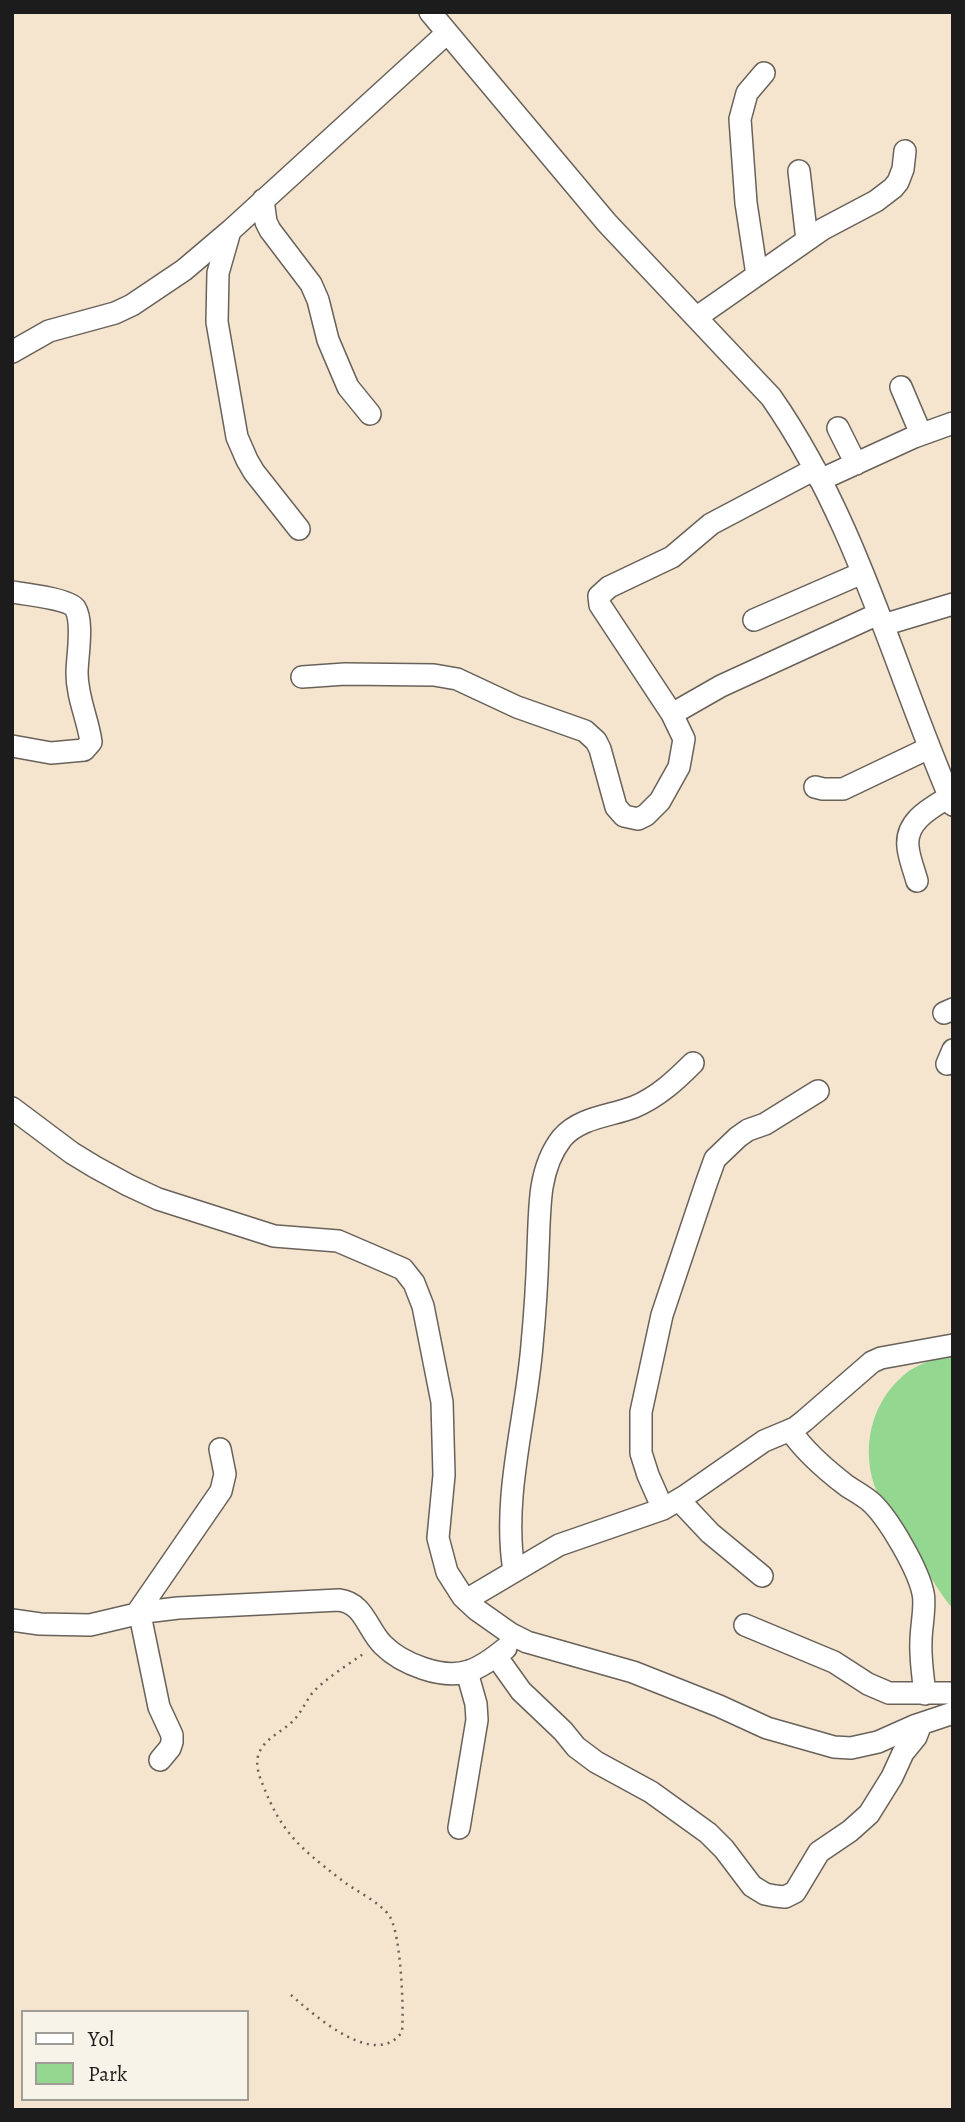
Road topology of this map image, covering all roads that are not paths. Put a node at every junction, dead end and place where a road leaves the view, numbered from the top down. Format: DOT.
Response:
graph roads {
  1 [pos="430,12"];
  2 [pos="447,33"];
  3 [pos="764,73"];
  4 [pos="905,151"];
  5 [pos="799,171"];
  6 [pos="263,200"];
  7 [pos="230,231"];
  8 [pos="807,240"];
  9 [pos="757,275"];
  10 [pos="697,317"];
  11 [pos="12,352"];
  12 [pos="901,387"];
  13 [pos="370,414"];
  14 [pos="953,424"];
  15 [pos="838,428"];
  16 [pos="921,435"];
  17 [pos="856,464"];
  18 [pos="818,475"];
  19 [pos="299,529"];
  20 [pos="862,573"];
  21 [pos="12,592"];
  22 [pos="953,604"];
  23 [pos="881,619"];
  24 [pos="754,620"];
  25 [pos="302,677"];
  26 [pos="672,714"];
  27 [pos="12,746"];
  28 [pos="929,748"];
  29 [pos="814,787"];
  30 [pos="951,801"];
  31 [pos="917,881"];
  32 [pos="694,1063"];
  33 [pos="818,1091"];
  34 [pos="12,1108"];
  35 [pos="953,1345"];
  36 [pos="790,1430"];
  37 [pos="220,1449"];
  38 [pos="671,1504"];
  39 [pos="514,1571"];
  40 [pos="762,1576"];
  41 [pos="466,1600"];
  42 [pos="139,1613"];
  43 [pos="12,1619"];
  44 [pos="745,1625"];
  45 [pos="518,1637"];
  46 [pos="496,1656"];
  47 [pos="467,1672"];
  48 [pos="953,1693"];
  49 [pos="925,1694"];
  50 [pos="953,1713"];
  51 [pos="921,1724"];
  52 [pos="160,1760"];
  53 [pos="459,1828"];
  1 -- 2 [label="street"];
  2 -- 6 [label="street"];
  2 -- 10 [label="street"];
  3 -- 9 [label="street"];
  4 -- 8 [label="street"];
  5 -- 8 [label="street"];
  6 -- 7 [label="street"];
  6 -- 13 [label="street"];
  7 -- 11 [label="street"];
  7 -- 19 [label="street"];
  8 -- 9 [label="street"];
  9 -- 10 [label="street"];
  10 -- 18 [label="street"];
  12 -- 16 [label="street"];
  14 -- 16 [label="street"];
  15 -- 17 [label="street"];
  16 -- 17 [label="street"];
  17 -- 18 [label="street"];
  18 -- 20 [label="street"];
  18 -- 26 [label="street"];
  20 -- 23 [label="street"];
  20 -- 24 [label="street"];
  21 -- 27 [label="street"];
  22 -- 23 [label="street"];
  23 -- 26 [label="street"];
  23 -- 28 [label="street"];
  25 -- 26 [label="street"];
  28 -- 29 [label="street"];
  28 -- 30 [label="street"];
  30 -- 31 [label="street"];
  32 -- 39 [label="street"];
  33 -- 38 [label="street"];
  34 -- 41 [label="street"];
  35 -- 36 [label="street"];
  36 -- 38 [label="street"];
  36 -- 49 [label="street"];
  37 -- 42 [label="street"];
  38 -- 39 [label="street"];
  38 -- 40 [label="street"];
  39 -- 41 [label="street"];
  41 -- 45 [label="street"];
  42 -- 43 [label="street"];
  42 -- 47 [label="street"];
  42 -- 52 [label="street"];
  44 -- 49 [label="street"];
  45 -- 46 [label="street"];
  45 -- 51 [label="street"];
  46 -- 47 [label="street"];
  46 -- 51 [label="street"];
  47 -- 53 [label="street"];
  48 -- 49 [label="street"];
  50 -- 51 [label="street"];
}
